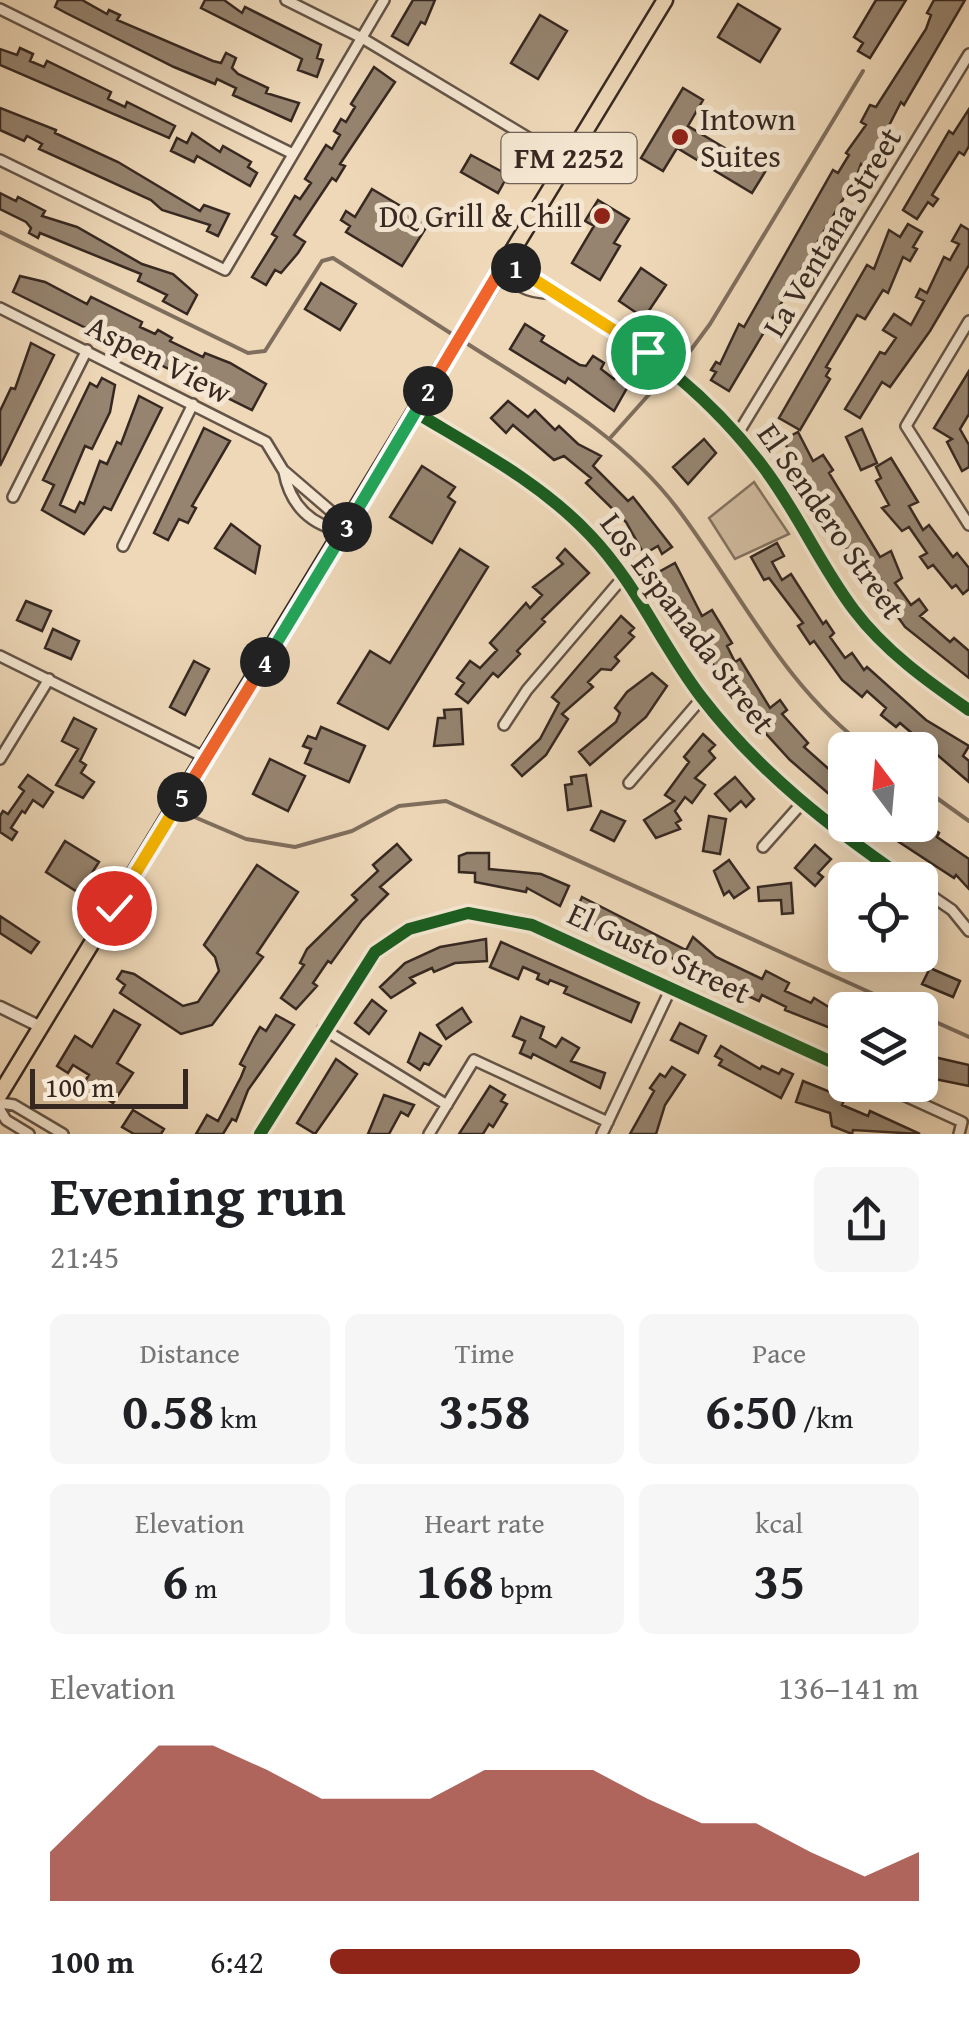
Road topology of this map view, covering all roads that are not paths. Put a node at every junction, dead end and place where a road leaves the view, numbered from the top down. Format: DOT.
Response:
graph roads {
  1 [pos="286,0"];
  2 [pos="384,0"];
  3 [pos="665,0"];
  4 [pos="0,10"];
  5 [pos="362,38"];
  6 [pos="969,54"];
  7 [pos="291,154"];
  8 [pos="0,160"];
  9 [pos="567,161"];
  10 [pos="502,267"];
  11 [pos="0,308"];
  12 [pos="969,322"];
  13 [pos="87,350"];
  14 [pos="193,404"];
  15 [pos="415,412"];
  16 [pos="737,435"];
  17 [pos="284,470"];
  18 [pos="13,497"];
  19 [pos="969,525"];
  20 [pos="344,531"];
  21 [pos="123,546"];
  22 [pos="624,575"];
  23 [pos="0,656"];
  24 [pos="49,679"];
  25 [pos="702,698"];
  26 [pos="969,710"];
  27 [pos="504,724"];
  28 [pos="206,758"];
  29 [pos="0,759"];
  30 [pos="629,784"];
  31 [pos="802,802"];
  32 [pos="763,847"];
  33 [pos="884,862"];
  34 [pos="938,900"];
  35 [pos="969,930"];
  36 [pos="670,988"];
  37 [pos="0,1007"];
  38 [pos="41,1027"];
  39 [pos="323,1030"];
  40 [pos="828,1060"];
  41 [pos="0,1094"];
  42 [pos="918,1102"];
  43 [pos="447,1105"];
  44 [pos="0,1106"];
  45 [pos="608,1122"];
  46 [pos="30,1134"];
  47 [pos="63,1134"];
  48 [pos="260,1134"];
  49 [pos="429,1134"];
  50 [pos="602,1134"];
  51 [pos="959,1134"];
  1 -- 5 [label="street"];
  2 -- 5 [label="street"];
  3 -- 9 [label="main road, FM 2252"];
  4 -- 7 [label="street"];
  5 -- 7 [label="street"];
  5 -- 9 [label="street"];
  6 -- 16 [label="street, La Ventana Street"];
  7 -- 8 [label="street"];
  9 -- 10 [label="main road, FM 2252"];
  10 -- 15 [label="main road, FM 2252"];
  10 -- 16 [label="street, El Sendero Street"];
  11 -- 13 [label="street, Aspen View"];
  12 -- 19 [label="street"];
  13 -- 14 [label="street, Aspen View"];
  13 -- 18 [label="street"];
  14 -- 17 [label="street, Aspen View"];
  14 -- 21 [label="street"];
  15 -- 20 [label="main road, FM 2252"];
  15 -- 22 [label="street, Los Espanada Street"];
  16 -- 26 [label="street, El Sendero Street"];
  17 -- 20 [label="street, Aspen View"];
  17 -- 20 [label="street, Aspen View"];
  20 -- 28 [label="main road, FM 2252"];
  22 -- 25 [label="street, Los Espanada Street"];
  22 -- 27 [label="street"];
  23 -- 24 [label="street"];
  24 -- 28 [label="street"];
  24 -- 29 [label="street"];
  25 -- 30 [label="street"];
  25 -- 31 [label="street, Los Espanada Street"];
  28 -- 38 [label="main road, FM 2252"];
  31 -- 32 [label="street"];
  31 -- 33 [label="street, Los Espanada Street"];
  34 -- 35 [label="street"];
  36 -- 39 [label="street, El Gusto Street"];
  36 -- 40 [label="street, El Gusto Street"];
  36 -- 45 [label="street"];
  37 -- 38 [label="street"];
  38 -- 41 [label="main road, FM 2252"];
  39 -- 43 [label="street"];
  39 -- 48 [label="street"];
  42 -- 51 [label="street"];
  43 -- 45 [label="street"];
  43 -- 49 [label="street"];
  44 -- 46 [label="street"];
  44 -- 47 [label="street"];
  45 -- 50 [label="street"];
}
